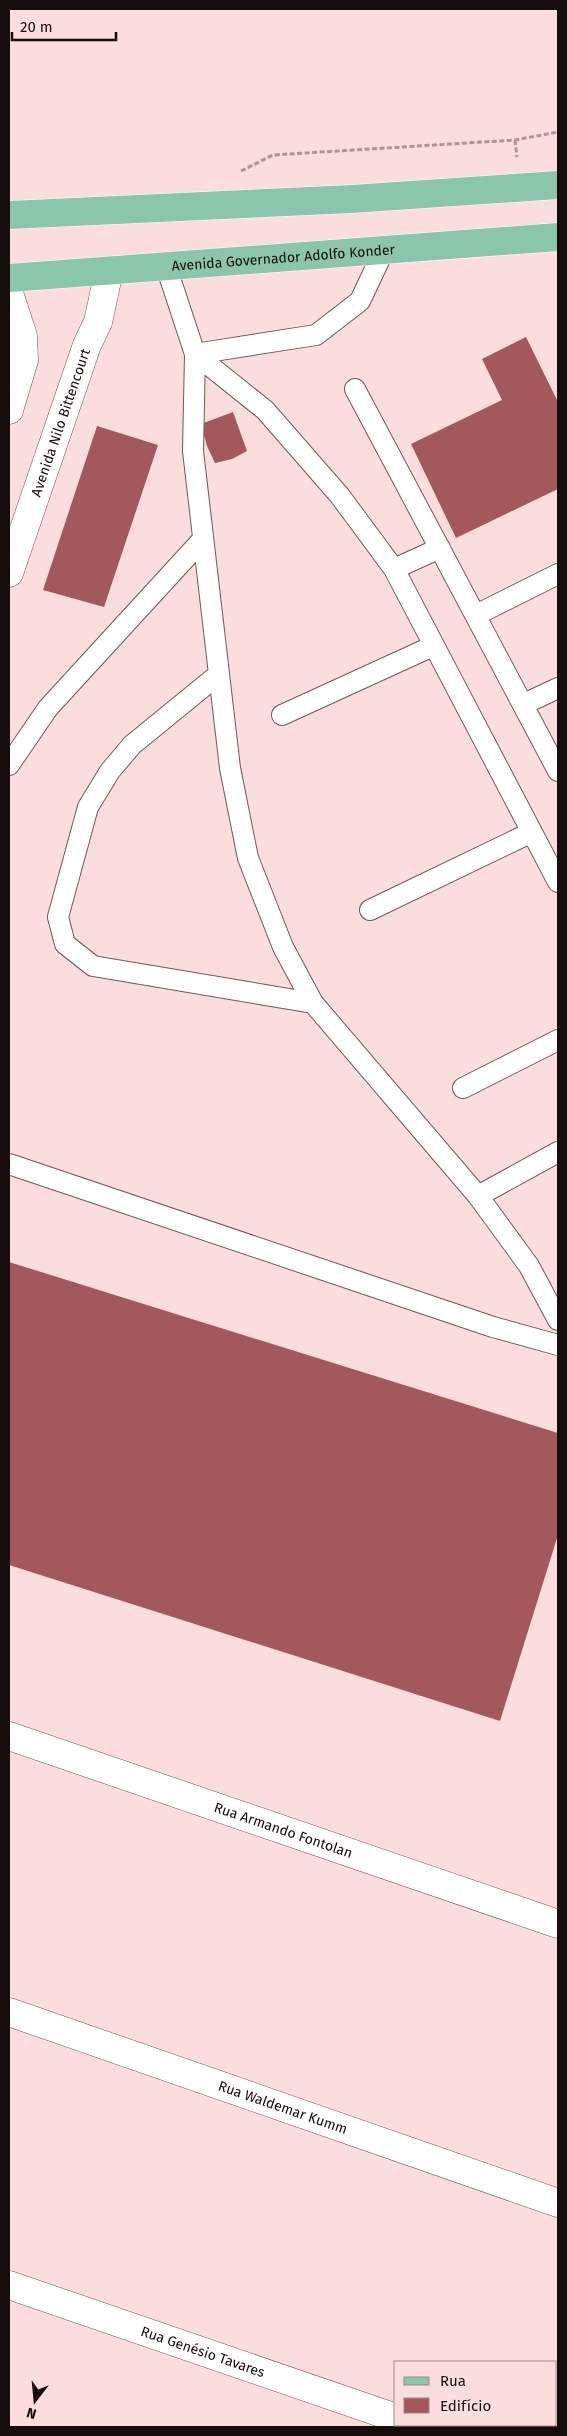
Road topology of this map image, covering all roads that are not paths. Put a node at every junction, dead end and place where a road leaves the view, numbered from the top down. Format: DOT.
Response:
graph roads {
  1 [pos="558,185"];
  2 [pos="9,215"];
  3 [pos="558,237"];
  4 [pos="384,250"];
  5 [pos="166,266"];
  6 [pos="109,271"];
  7 [pos="9,278"];
  8 [pos="9,293"];
  9 [pos="196,354"];
  10 [pos="355,389"];
  11 [pos="9,410"];
  12 [pos="203,539"];
  13 [pos="440,548"];
  14 [pos="394,569"];
  15 [pos="9,573"];
  16 [pos="558,574"];
  17 [pos="476,614"];
  18 [pos="433,646"];
  19 [pos="219,674"];
  20 [pos="558,688"];
  21 [pos="524,704"];
  22 [pos="282,715"];
  23 [pos="9,765"];
  24 [pos="558,771"];
  25 [pos="532,832"];
  26 [pos="558,882"];
  27 [pos="370,910"];
  28 [pos="313,1003"];
  29 [pos="558,1040"];
  30 [pos="463,1088"];
  31 [pos="558,1152"];
  32 [pos="9,1164"];
  33 [pos="478,1196"];
  34 [pos="558,1320"];
  35 [pos="558,1345"];
  36 [pos="9,1736"];
  37 [pos="558,1924"];
  38 [pos="9,2012"];
  39 [pos="558,2203"];
  40 [pos="9,2285"];
  41 [pos="394,2417"];
  1 -- 2 [label="main road"];
  3 -- 4 [label="main road, Avenida Governador Adolfo Konder"];
  4 -- 5 [label="main road, Avenida Governador Adolfo Konder"];
  4 -- 9 [label="lane"];
  5 -- 6 [label="main road, Avenida Governador Adolfo Konder"];
  5 -- 9 [label="lane"];
  6 -- 7 [label="main road, Avenida Governador Adolfo Konder"];
  6 -- 15 [label="street, Avenida Nilo Bittencourt"];
  8 -- 11 [label="street"];
  9 -- 12 [label="lane"];
  9 -- 14 [label="lane"];
  10 -- 13 [label="lane"];
  12 -- 19 [label="lane"];
  12 -- 23 [label="lane"];
  13 -- 14 [label="lane"];
  13 -- 17 [label="lane"];
  14 -- 18 [label="lane"];
  16 -- 17 [label="lane"];
  17 -- 21 [label="lane"];
  18 -- 22 [label="lane"];
  18 -- 25 [label="lane"];
  19 -- 28 [label="lane"];
  19 -- 28 [label="lane"];
  20 -- 21 [label="lane"];
  21 -- 24 [label="lane"];
  25 -- 26 [label="lane"];
  25 -- 27 [label="lane"];
  28 -- 33 [label="lane"];
  29 -- 30 [label="lane"];
  31 -- 33 [label="lane"];
  32 -- 35 [label="lane"];
  33 -- 34 [label="lane"];
  36 -- 37 [label="street, Rua Armando Fontolan"];
  38 -- 39 [label="street, Rua Waldemar Kumm"];
  40 -- 41 [label="street, Rua Genésio Tavares"];
}
